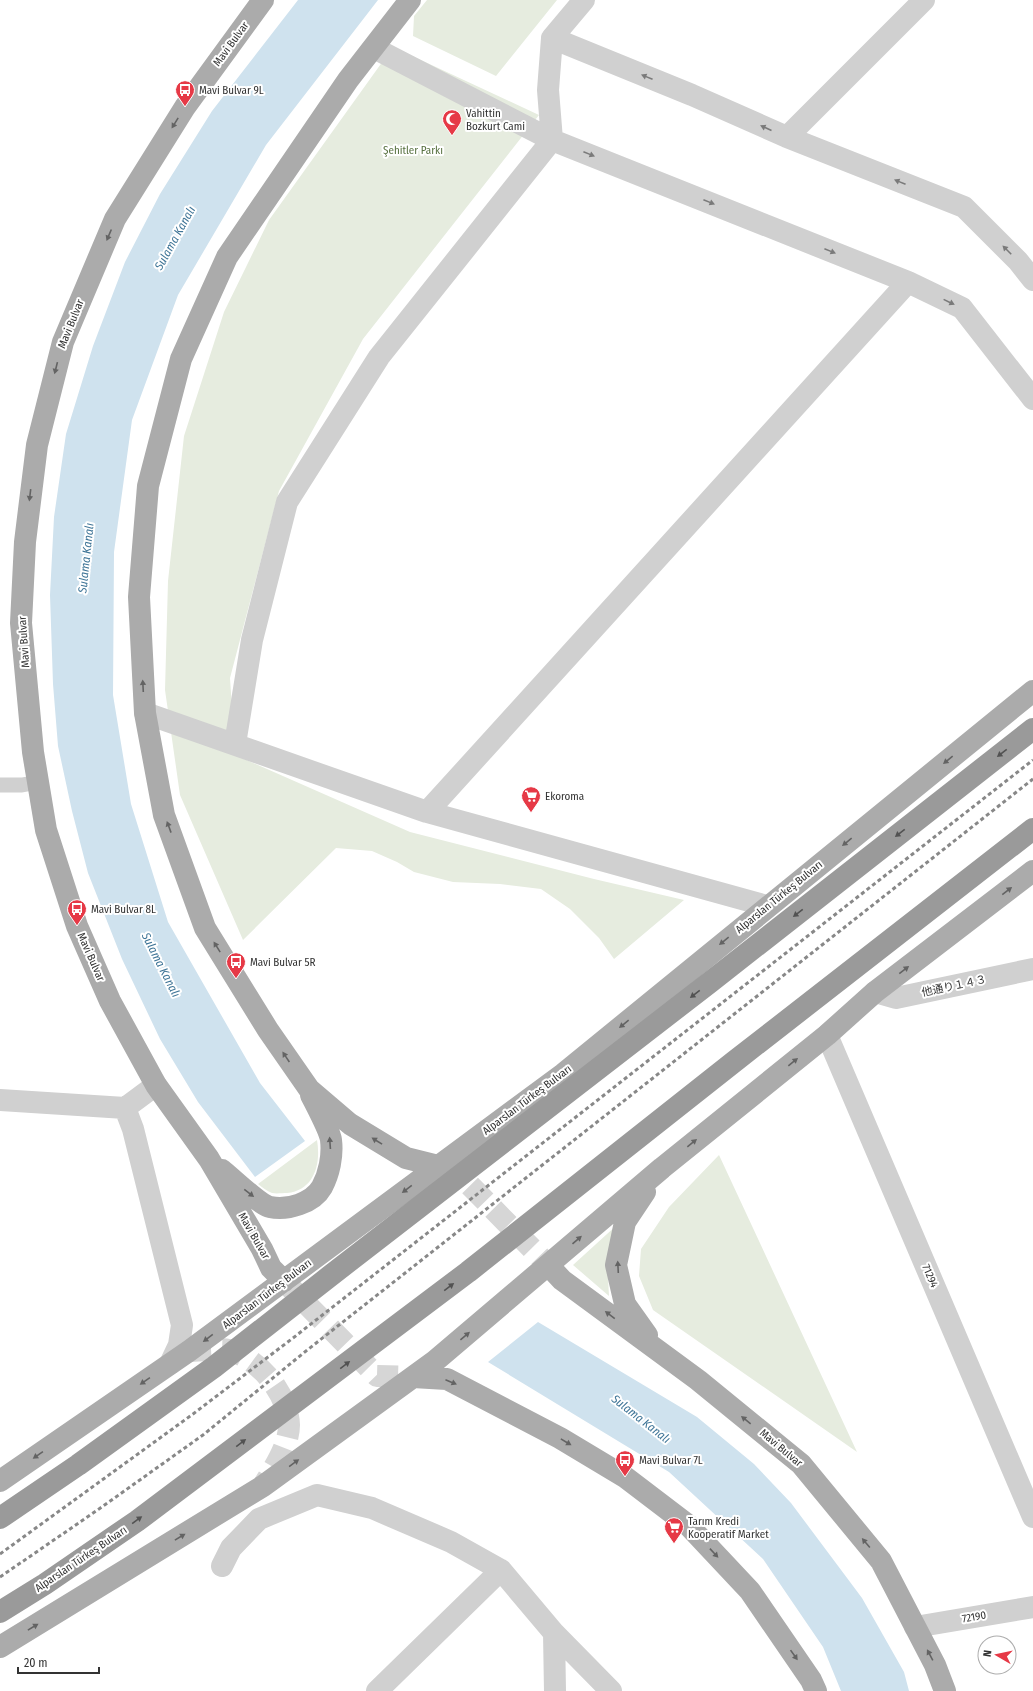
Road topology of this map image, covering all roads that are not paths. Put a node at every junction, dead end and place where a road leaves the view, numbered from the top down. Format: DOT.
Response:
graph roads {
  1 [pos="263,0"];
  2 [pos="410,0"];
  3 [pos="584,0"];
  4 [pos="924,0"];
  5 [pos="552,38"];
  6 [pos="374,48"];
  7 [pos="787,137"];
  8 [pos="552,140"];
  9 [pos="1033,280"];
  10 [pos="908,282"];
  11 [pos="1033,400"];
  12 [pos="1033,692"];
  13 [pos="145,713"];
  14 [pos="1033,729"];
  15 [pos="235,744"];
  16 [pos="38,782"];
  17 [pos="0,785"];
  18 [pos="427,812"];
  19 [pos="1033,829"];
  20 [pos="1033,871"];
  21 [pos="767,906"];
  22 [pos="1033,969"];
  23 [pos="875,992"];
  24 [pos="827,1035"];
  25 [pos="156,1085"];
  26 [pos="309,1089"];
  27 [pos="0,1100"];
  28 [pos="125,1108"];
  29 [pos="209,1159"];
  30 [pos="438,1166"];
  31 [pos="662,1168"];
  32 [pos="548,1265"];
  33 [pos="284,1281"];
  34 [pos="658,1350"];
  35 [pos="170,1364"];
  36 [pos="413,1377"];
  37 [pos="0,1482"];
  38 [pos="1033,1517"];
  39 [pos="0,1518"];
  40 [pos="222,1566"];
  41 [pos="501,1570"];
  42 [pos="1033,1607"];
  43 [pos="0,1612"];
  44 [pos="915,1627"];
  45 [pos="554,1633"];
  46 [pos="0,1647"];
  47 [pos="377,1691"];
  48 [pos="555,1691"];
  49 [pos="611,1691"];
  50 [pos="816,1691"];
  51 [pos="945,1691"];
  1 -- 16 [label="main road, Mavi Bulvar, one-way"];
  2 -- 6 [label="main road"];
  3 -- 5 [label="street"];
  4 -- 7 [label="street"];
  7 -- 5 [label="street, one-way"];
  5 -- 8 [label="street"];
  6 -- 8 [label="street"];
  13 -- 6 [label="main road, one-way"];
  9 -- 7 [label="street, one-way"];
  8 -- 10 [label="street, one-way"];
  8 -- 15 [label="street"];
  10 -- 11 [label="street, one-way"];
  10 -- 18 [label="street"];
  12 -- 21 [label="main road, Alparslan Türkeş Bulvarı, one-way"];
  13 -- 15 [label="street"];
  26 -- 13 [label="main road, one-way"];
  14 -- 39 [label="highway, Alparslan Türkeş Bulvarı, one-way, bridge"];
  15 -- 18 [label="street"];
  16 -- 17 [label="lane"];
  16 -- 25 [label="main road, Mavi Bulvar"];
  18 -- 21 [label="street"];
  43 -- 19 [label="highway, Alparslan Türkeş Bulvarı, one-way, bridge"];
  23 -- 20 [label="main road, one-way"];
  21 -- 30 [label="main road, Alparslan Türkeş Bulvarı, one-way"];
  22 -- 23 [label="street, 他通り１４３"];
  23 -- 24 [label="main road"];
  31 -- 24 [label="main road, one-way"];
  24 -- 38 [label="street, 71294"];
  25 -- 28 [label="street"];
  25 -- 29 [label="main road, Mavi Bulvar"];
  29 -- 26 [label="main road, one-way"];
  30 -- 26 [label="main road, one-way"];
  27 -- 28 [label="street"];
  28 -- 35 [label="street"];
  29 -- 33 [label="main road, Mavi Bulvar"];
  30 -- 33 [label="main road, Alparslan Türkeş Bulvarı, one-way"];
  32 -- 31 [label="main road, one-way"];
  34 -- 31 [label="main road, one-way"];
  34 -- 32 [label="main road, Mavi Bulvar, one-way"];
  36 -- 32 [label="main road, one-way"];
  33 -- 35 [label="main road, Alparslan Türkeş Bulvarı, one-way"];
  44 -- 34 [label="main road, Mavi Bulvar, one-way"];
  35 -- 37 [label="main road, Alparslan Türkeş Bulvarı, one-way"];
  46 -- 36 [label="main road, one-way"];
  36 -- 50 [label="main road, one-way"];
  40 -- 41 [label="street"];
  41 -- 45 [label="street"];
  41 -- 47 [label="street"];
  42 -- 44 [label="street, 72190"];
  51 -- 44 [label="main road, Mavi Bulvar, one-way"];
  45 -- 48 [label="street"];
  45 -- 49 [label="street"];
}
